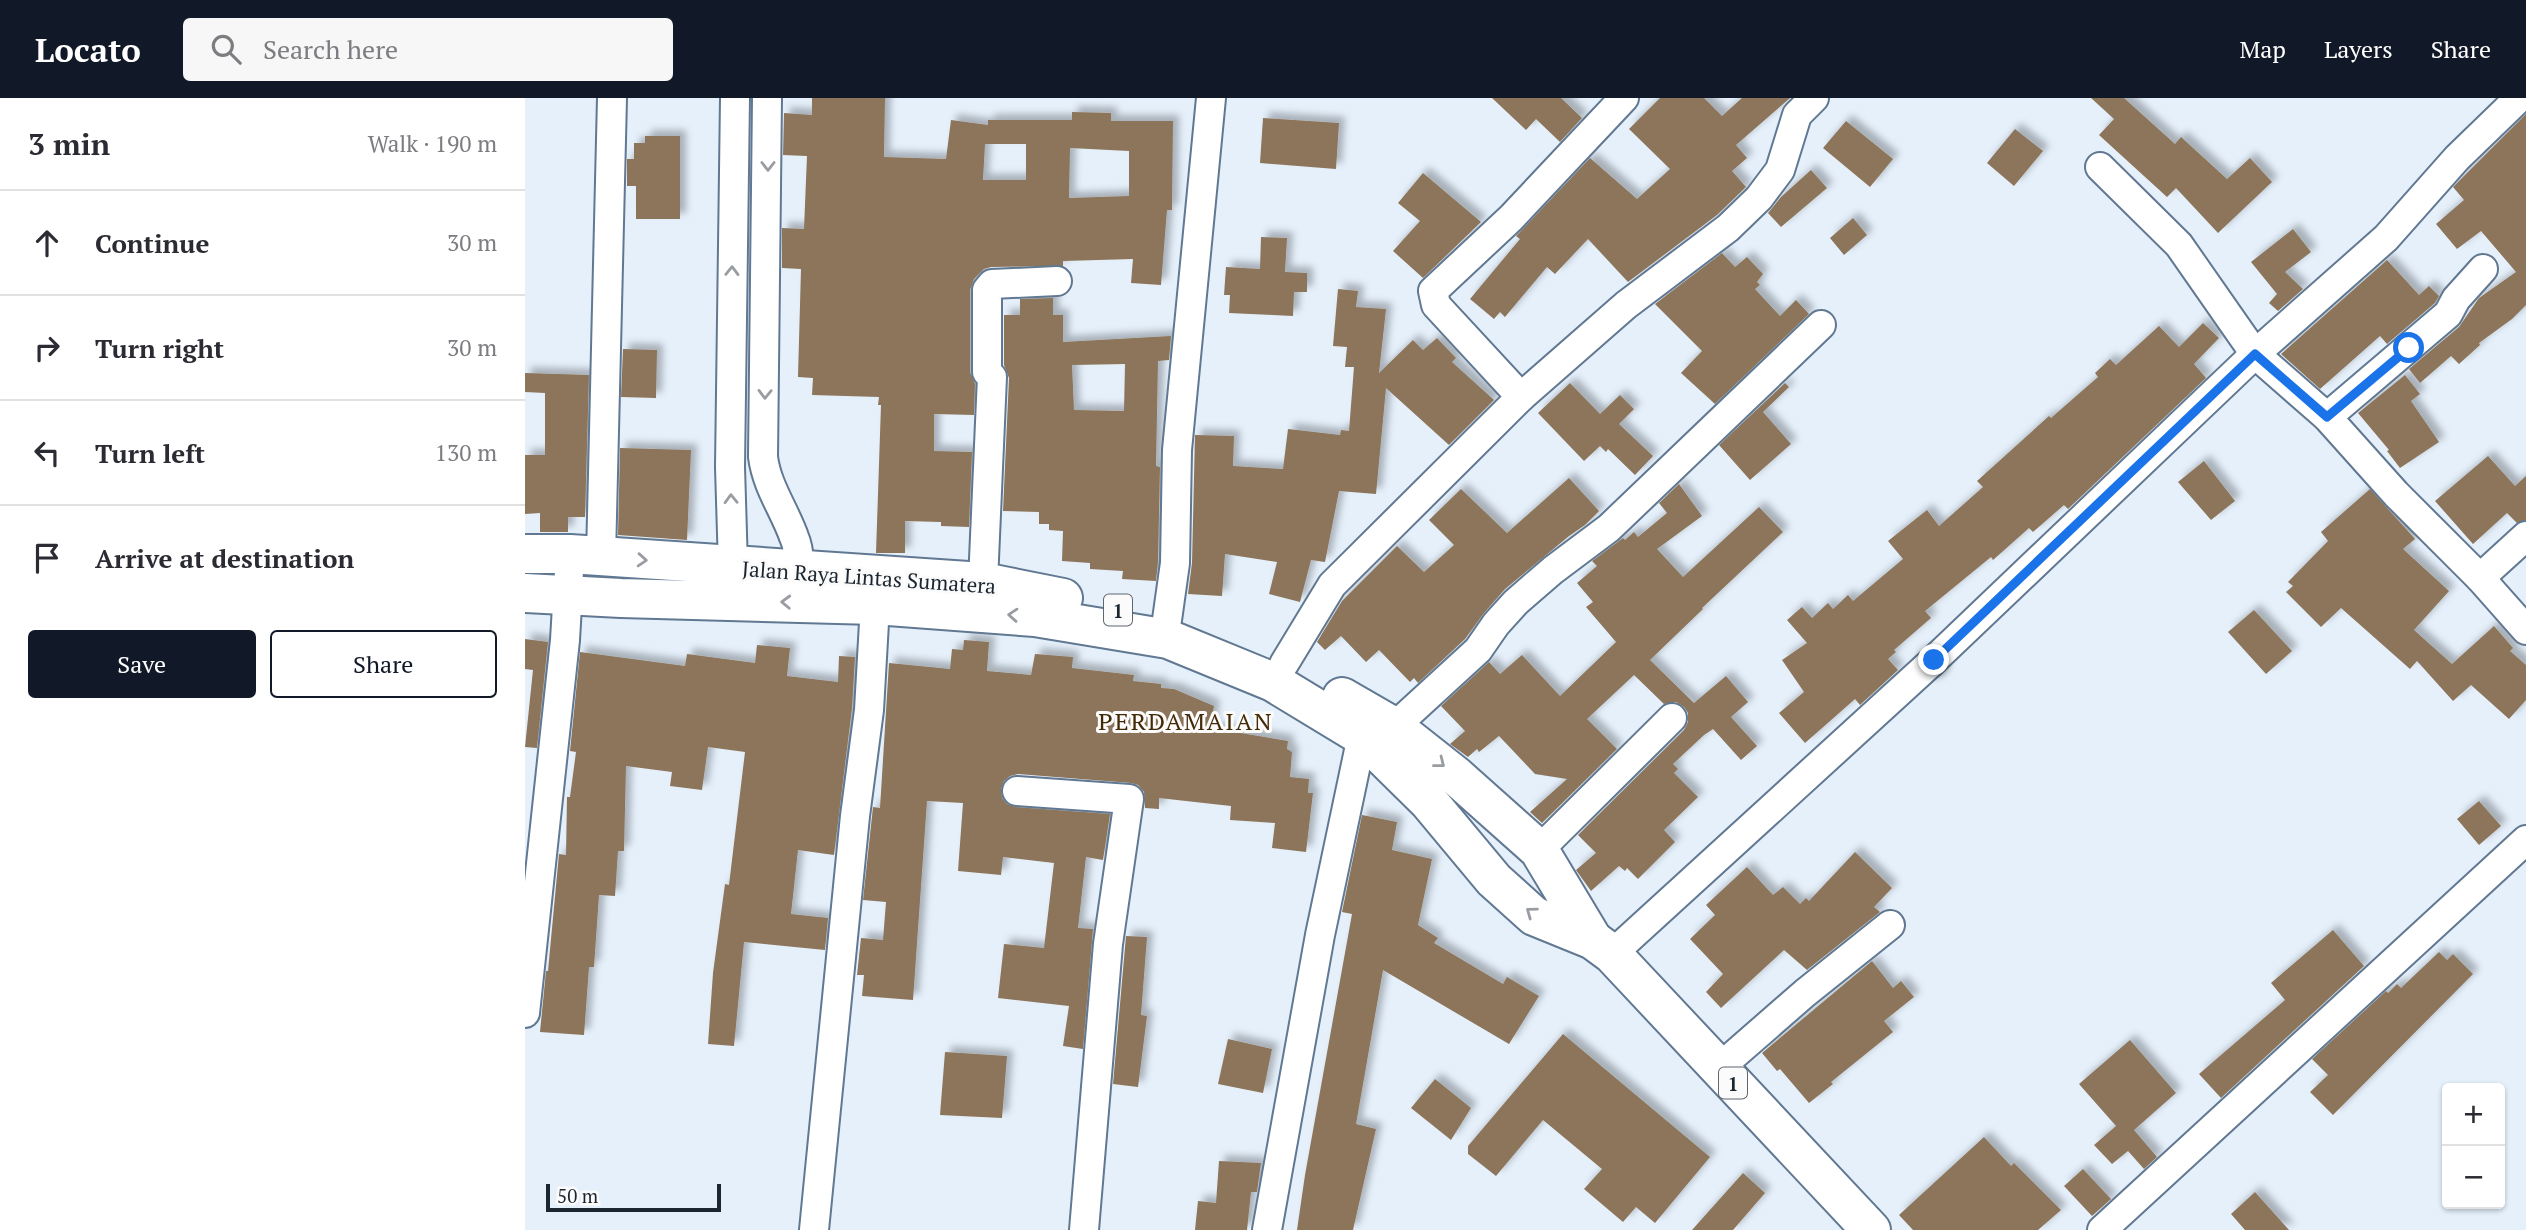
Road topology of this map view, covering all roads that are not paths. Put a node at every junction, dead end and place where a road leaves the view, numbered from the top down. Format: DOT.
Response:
graph roads {
  1 [pos="612,98"];
  2 [pos="735,98"];
  3 [pos="767,98"];
  4 [pos="1211,98"];
  5 [pos="1624,98"];
  6 [pos="1814,98"];
  7 [pos="2519,98"];
  8 [pos="2100,167"];
  9 [pos="2483,269"];
  10 [pos="1057,281"];
  11 [pos="1821,325"];
  12 [pos="2255,354"];
  13 [pos="1521,397"];
  14 [pos="2327,417"];
  15 [pos="2526,536"];
  16 [pos="525,554"];
  17 [pos="585,555"];
  18 [pos="733,567"];
  19 [pos="800,570"];
  20 [pos="2480,578"];
  21 [pos="983,582"];
  22 [pos="525,593"];
  23 [pos="567,594"];
  24 [pos="875,604"];
  25 [pos="1167,620"];
  26 [pos="2526,629"];
  27 [pos="1284,664"];
  28 [pos="1672,718"];
  29 [pos="1378,731"];
  30 [pos="1017,791"];
  31 [pos="2526,841"];
  32 [pos="1539,850"];
  33 [pos="1890,925"];
  34 [pos="1603,947"];
  35 [pos="525,1013"];
  36 [pos="1719,1068"];
  37 [pos="814,1230"];
  38 [pos="1084,1230"];
  39 [pos="1266,1230"];
  40 [pos="1871,1230"];
  41 [pos="2102,1230"];
  1 -- 17 [label="street"];
  18 -- 2 [label="street, one-way"];
  3 -- 19 [label="street, one-way"];
  4 -- 25 [label="street"];
  5 -- 13 [label="street"];
  6 -- 13 [label="street"];
  7 -- 12 [label="street"];
  8 -- 12 [label="street"];
  9 -- 14 [label="street"];
  10 -- 21 [label="street"];
  11 -- 29 [label="street"];
  12 -- 14 [label="street"];
  12 -- 34 [label="street"];
  13 -- 27 [label="street"];
  14 -- 20 [label="street"];
  15 -- 20 [label="street"];
  16 -- 17 [label="highway, Jalan Raya Lintas Sumatera / 1"];
  17 -- 18 [label="highway, Jalan Raya Lintas Sumatera / 1, one-way"];
  17 -- 23 [label="street"];
  18 -- 19 [label="highway, Jalan Raya Lintas Sumatera / 1"];
  19 -- 21 [label="highway, Jalan Raya Lintas Sumatera / 1"];
  20 -- 26 [label="street"];
  21 -- 25 [label="highway, Jalan Raya Lintas Sumatera / 1"];
  22 -- 23 [label="highway, Jalan Raya Lintas Sumatera / 1"];
  24 -- 23 [label="highway, Jalan Raya Lintas Sumatera / 1, one-way"];
  23 -- 35 [label="street"];
  29 -- 24 [label="highway, Jalan Raya Lintas Sumatera / 1, one-way"];
  24 -- 37 [label="street"];
  25 -- 27 [label="highway, Jalan Raya Lintas Sumatera / 1"];
  27 -- 29 [label="highway, Jalan Raya Lintas Sumatera / 1"];
  28 -- 32 [label="street"];
  29 -- 32 [label="highway, Jalan Raya Lintas Sumatera / 1, one-way"];
  34 -- 29 [label="highway, Jalan Raya Lintas Sumatera / 1, one-way"];
  29 -- 39 [label="street"];
  30 -- 38 [label="street"];
  31 -- 41 [label="street"];
  32 -- 34 [label="highway, Jalan Raya Lintas Sumatera / 1"];
  33 -- 36 [label="street"];
  34 -- 36 [label="highway, Jalan Raya Lintas Sumatera / 1"];
  36 -- 40 [label="highway, Jalan Raya Lintas Sumatera / 1"];
}
